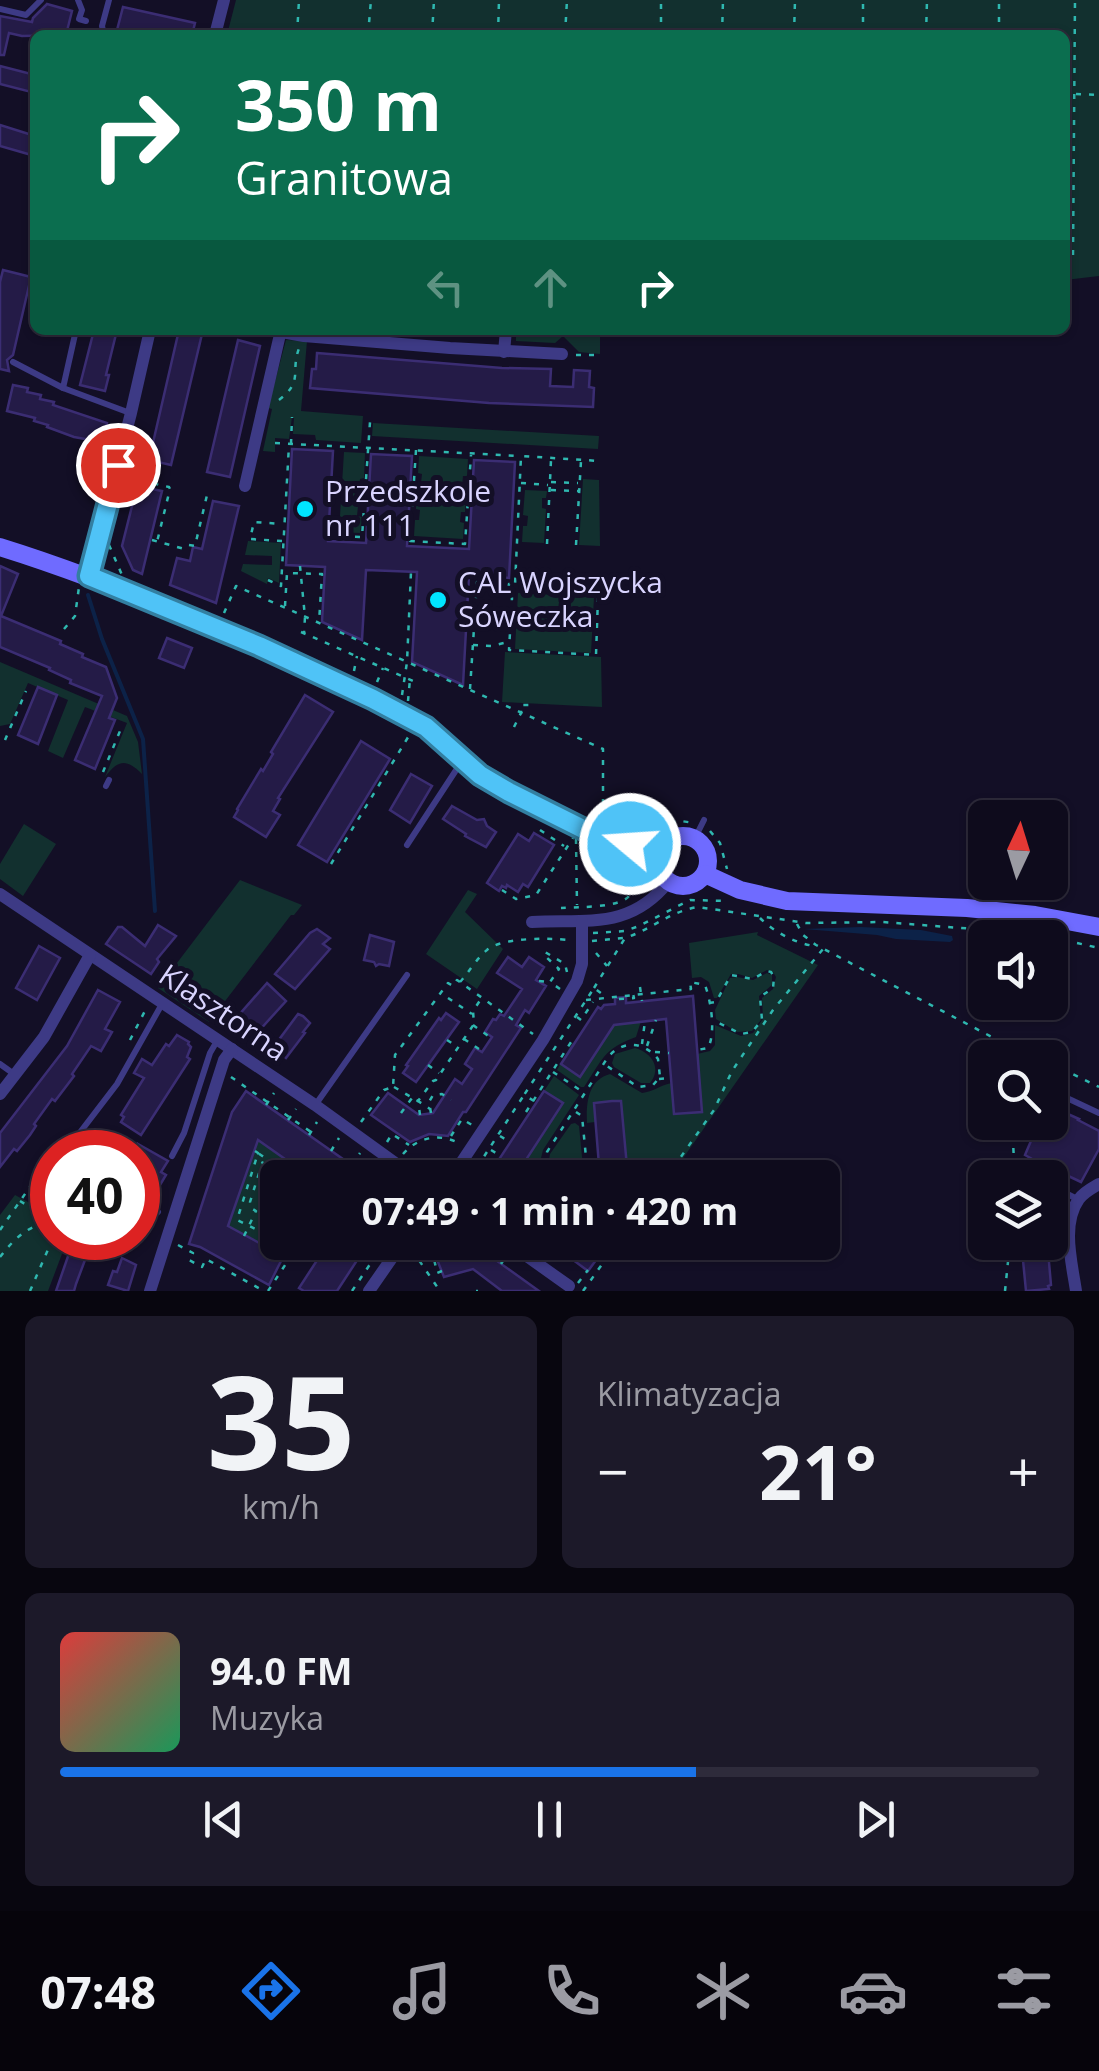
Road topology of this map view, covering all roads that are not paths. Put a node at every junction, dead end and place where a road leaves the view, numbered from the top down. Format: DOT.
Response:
graph roads {
  1 [pos="41,0"];
  2 [pos="78,0"];
  3 [pos="109,0"];
  4 [pos="224,0"];
  5 [pos="0,9"];
  6 [pos="86,20"];
  7 [pos="103,30"];
  8 [pos="216,30"];
  9 [pos="75,335"];
  10 [pos="149,335"];
  11 [pos="276,335"];
  12 [pos="355,335"];
  13 [pos="506,335"];
  14 [pos="394,337"];
  15 [pos="504,352"];
  16 [pos="562,354"];
  17 [pos="13,362"];
  18 [pos="63,388"];
  19 [pos="132,413"];
  20 [pos="245,486"];
  21 [pos="0,547"];
  22 [pos="82,584"];
  23 [pos="463,760"];
  24 [pos="704,820"];
  25 [pos="694,840"];
  26 [pos="407,845"];
  27 [pos="659,853"];
  28 [pos="705,874"];
  29 [pos="669,882"];
  30 [pos="0,894"];
  31 [pos="579,914"];
  32 [pos="532,922"];
  33 [pos="1099,927"];
  34 [pos="90,955"];
  35 [pos="406,976"];
  36 [pos="163,1003"];
  37 [pos="218,1040"];
  38 [pos="232,1049"];
  39 [pos="0,1064"];
  40 [pos="14,1075"];
  41 [pos="0,1094"];
  42 [pos="1068,1098"];
  43 [pos="318,1111"];
  44 [pos="1099,1113"];
  45 [pos="82,1130"];
  46 [pos="172,1156"];
  47 [pos="389,1160"];
  48 [pos="456,1160"];
  49 [pos="1099,1184"];
  50 [pos="1068,1195"];
  51 [pos="1078,1200"];
  52 [pos="391,1260"];
  53 [pos="528,1260"];
  54 [pos="568,1286"];
  55 [pos="150,1291"];
  56 [pos="370,1291"];
  57 [pos="1076,1291"];
  1 -- 5 [label="lane"];
  2 -- 6 [label="lane"];
  3 -- 7 [label="lane"];
  4 -- 8 [label="street"];
  9 -- 18 [label="lane"];
  10 -- 19 [label="street"];
  11 -- 20 [label="street"];
  12 -- 14 [label="street"];
  13 -- 15 [label="street"];
  14 -- 15 [label="street"];
  15 -- 16 [label="street"];
  17 -- 18 [label="lane"];
  18 -- 19 [label="lane"];
  19 -- 22 [label="street"];
  21 -- 22 [label="street"];
  22 -- 23 [label="street"];
  23 -- 26 [label="lane"];
  23 -- 27 [label="street"];
  24 -- 25 [label="lane"];
  25 -- 27 [label="street"];
  25 -- 28 [label="street"];
  27 -- 29 [label="street"];
  28 -- 29 [label="street"];
  28 -- 33 [label="street"];
  29 -- 31 [label="street"];
  30 -- 34 [label="street, Klasztorna"];
  31 -- 32 [label="street"];
  31 -- 48 [label="street"];
  34 -- 36 [label="street, Klasztorna"];
  34 -- 40 [label="street"];
  35 -- 43 [label="lane"];
  36 -- 37 [label="street, Klasztorna"];
  36 -- 45 [label="lane"];
  37 -- 38 [label="street, Klasztorna"];
  37 -- 46 [label="lane"];
  38 -- 43 [label="street, Klasztorna"];
  38 -- 55 [label="street"];
  39 -- 40 [label="lane"];
  40 -- 41 [label="street"];
  42 -- 44 [label="lane"];
  43 -- 47 [label="street, Klasztorna"];
  49 -- 51 [label="street"];
  50 -- 51 [label="lane"];
  51 -- 57 [label="street"];
  52 -- 56 [label="street"];
  53 -- 54 [label="street"];
}
